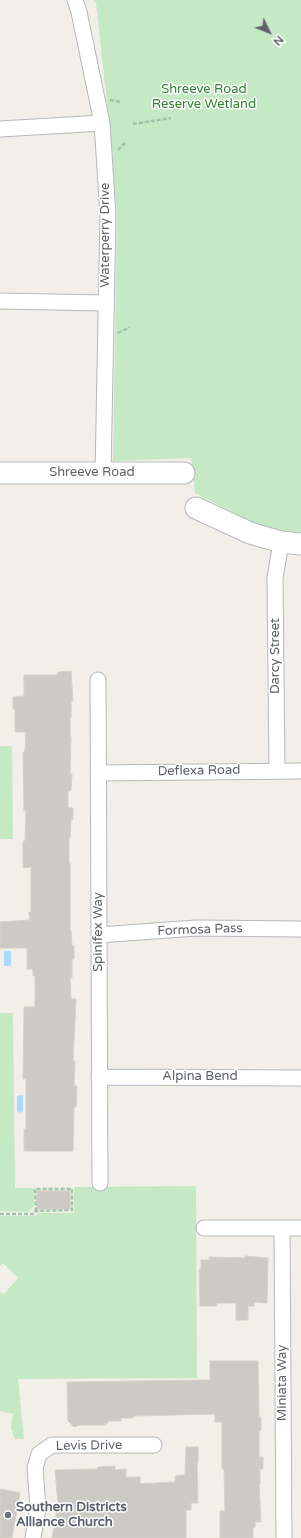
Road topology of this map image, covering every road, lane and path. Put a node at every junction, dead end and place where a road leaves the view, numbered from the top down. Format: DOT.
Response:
graph roads {
  1 [pos="75,0"];
  2 [pos="171,118"];
  3 [pos="102,123"];
  4 [pos="133,124"];
  5 [pos="0,129"];
  6 [pos="0,301"];
  7 [pos="106,303"];
  8 [pos="0,473"];
  9 [pos="184,473"];
  10 [pos="103,474"];
  11 [pos="196,508"];
  12 [pos="291,543"];
  13 [pos="98,680"];
  14 [pos="277,770"];
  15 [pos="301,771"];
  16 [pos="98,773"];
  17 [pos="301,929"];
  18 [pos="99,935"];
  19 [pos="99,1077"];
  20 [pos="301,1078"];
  21 [pos="100,1183"];
  22 [pos="36,1211"];
  23 [pos="0,1214"];
  24 [pos="204,1228"];
  25 [pos="282,1228"];
  26 [pos="301,1228"];
  27 [pos="154,1446"];
  28 [pos="33,1538"];
  29 [pos="284,1538"];
  1 -- 3 [label="street, Waterperry Drive"];
  2 -- 4 [label="path"];
  3 -- 5 [label="street"];
  3 -- 7 [label="street, Waterperry Drive"];
  6 -- 7 [label="street"];
  7 -- 10 [label="street, Waterperry Drive"];
  8 -- 10 [label="street, Shreeve Road"];
  9 -- 10 [label="street, Shreeve Road"];
  11 -- 12 [label="street"];
  12 -- 14 [label="street, Darcy Street"];
  13 -- 16 [label="street, Spinifex Way"];
  14 -- 15 [label="street, Deflexa Road"];
  14 -- 16 [label="street, Deflexa Road"];
  16 -- 18 [label="street, Spinifex Way"];
  17 -- 18 [label="street, Formosa Pass"];
  18 -- 19 [label="street, Spinifex Way"];
  19 -- 20 [label="street, Alpina Bend"];
  19 -- 21 [label="street, Spinifex Way"];
  22 -- 22 [label="path"];
  22 -- 23 [label="path"];
  24 -- 25 [label="street"];
  25 -- 26 [label="street"];
  25 -- 29 [label="street, Miniata Way"];
  27 -- 28 [label="street, Levis Drive"];
}
